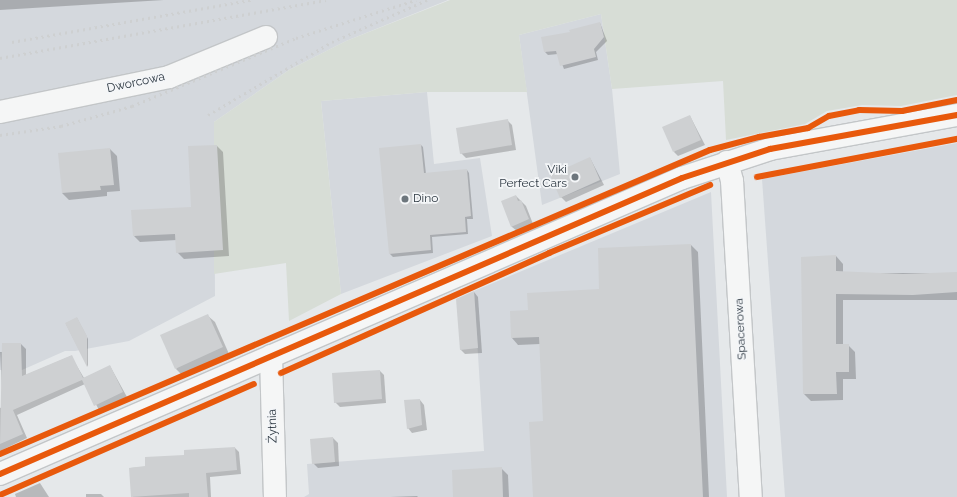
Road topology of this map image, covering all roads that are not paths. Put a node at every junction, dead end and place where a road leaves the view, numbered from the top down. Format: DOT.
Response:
graph roads {
  1 [pos="266,37"];
  2 [pos="0,112"];
  3 [pos="957,115"];
  4 [pos="727,162"];
  5 [pos="271,356"];
  6 [pos="0,474"];
  7 [pos="275,497"];
  8 [pos="751,497"];
  1 -- 2 [label="street, Dworcowa"];
  3 -- 4 [label="street"];
  4 -- 5 [label="street"];
  4 -- 8 [label="street, Spacerowa"];
  5 -- 6 [label="street"];
  5 -- 7 [label="street, Żytnia"];
}
